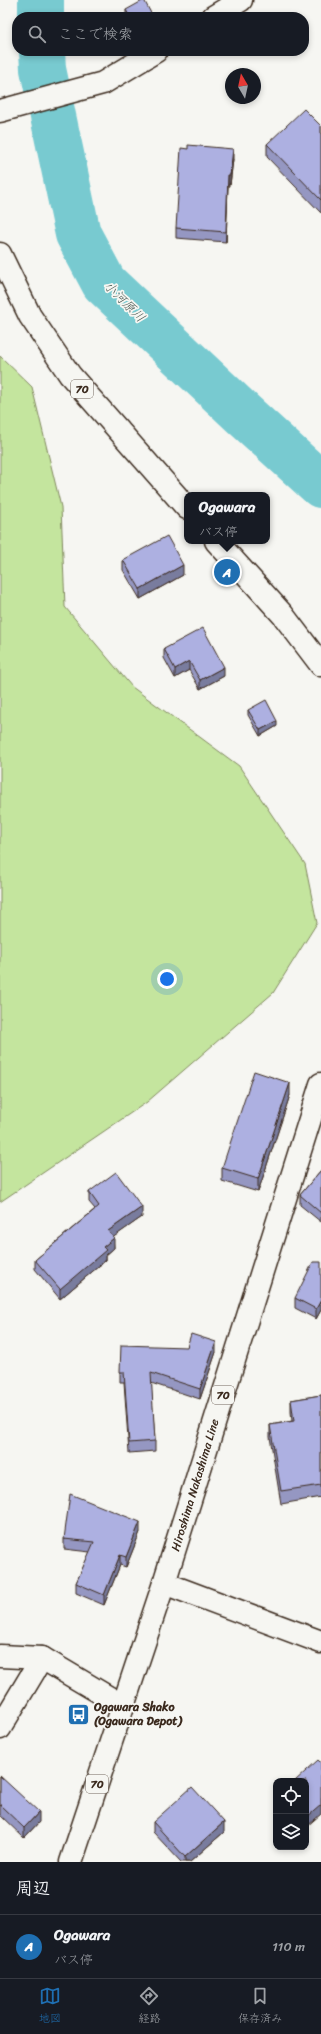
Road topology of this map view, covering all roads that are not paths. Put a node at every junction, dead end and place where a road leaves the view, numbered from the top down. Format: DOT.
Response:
graph roads {
  1 [pos="241,0"];
  2 [pos="221,12"];
  3 [pos="148,56"];
  4 [pos="0,111"];
  5 [pos="0,254"];
  6 [pos="184,505"];
  7 [pos="219,544"];
  8 [pos="321,666"];
  9 [pos="321,1084"];
  10 [pos="164,1583"];
  11 [pos="321,1642"];
  12 [pos="0,1656"];
  13 [pos="42,1658"];
  14 [pos="123,1706"];
  15 [pos="0,1728"];
  16 [pos="71,1862"];
  1 -- 2 [label="main road"];
  3 -- 4 [label="main road"];
  5 -- 6 [label="main road, 70"];
  7 -- 8 [label="main road"];
  9 -- 10 [label="main road, Hiroshima Nakashima Line / 70"];
  10 -- 11 [label="main road"];
  10 -- 14 [label="main road, Hiroshima Nakashima Line / 70"];
  12 -- 13 [label="main road"];
  13 -- 14 [label="main road"];
  13 -- 15 [label="main road"];
  14 -- 16 [label="main road, Hiroshima Nakashima Line / 70"];
}
